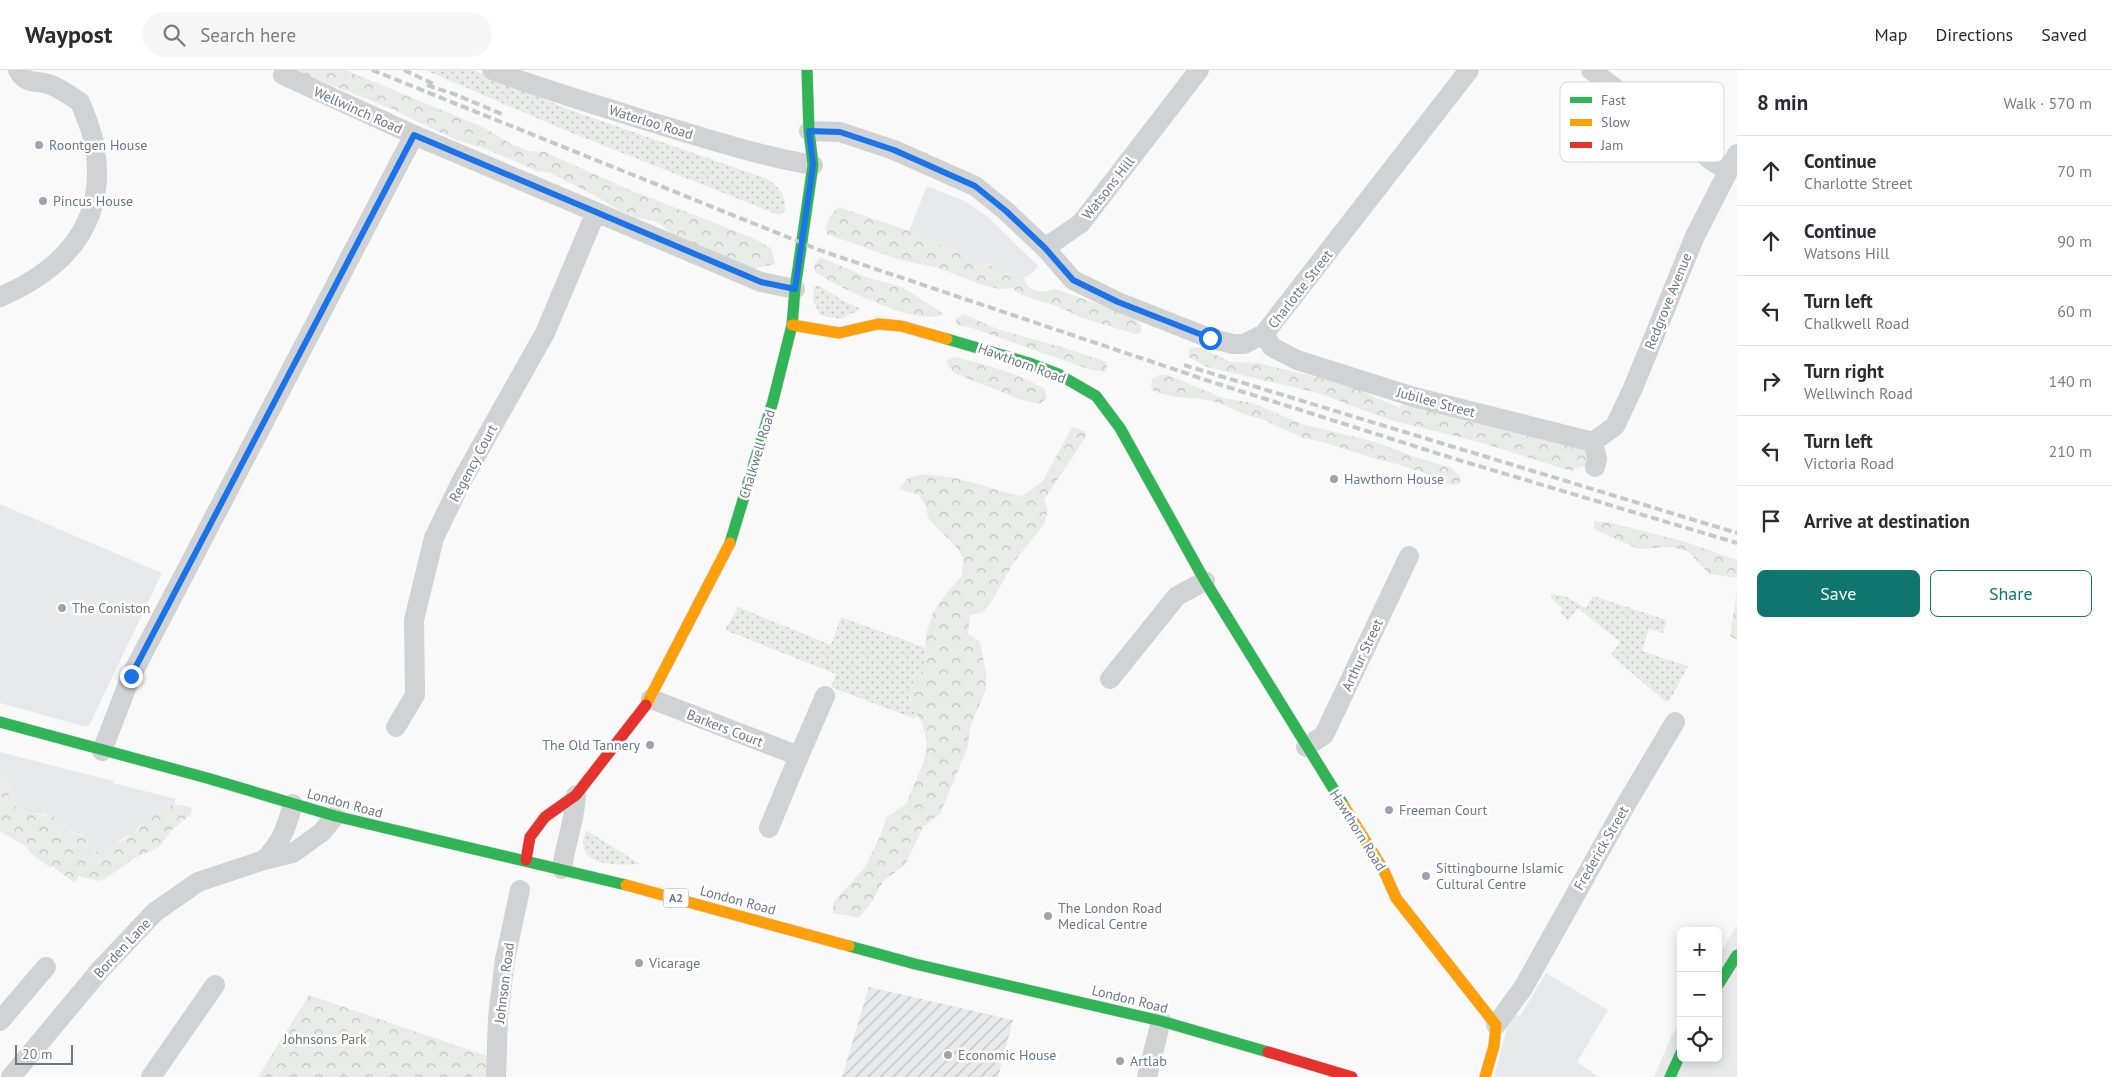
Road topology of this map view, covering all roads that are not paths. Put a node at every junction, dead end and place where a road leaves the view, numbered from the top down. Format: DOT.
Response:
graph roads {
  1 [pos="18,70"];
  2 [pos="492,70"];
  3 [pos="807,70"];
  4 [pos="1199,70"];
  5 [pos="1469,70"];
  6 [pos="1591,70"];
  7 [pos="283,76"];
  8 [pos="1607,82"];
  9 [pos="809,131"];
  10 [pos="414,135"];
  11 [pos="1714,162"];
  12 [pos="1732,162"];
  13 [pos="813,165"];
  14 [pos="596,212"];
  15 [pos="1045,248"];
  16 [pos="795,289"];
  17 [pos="0,297"];
  18 [pos="792,326"];
  19 [pos="1264,334"];
  20 [pos="1593,442"];
  21 [pos="1595,467"];
  22 [pos="1409,556"];
  23 [pos="1205,581"];
  24 [pos="1110,679"];
  25 [pos="825,696"];
  26 [pos="651,699"];
  27 [pos="0,722"];
  28 [pos="1675,722"];
  29 [pos="396,727"];
  30 [pos="1306,747"];
  31 [pos="102,750"];
  32 [pos="799,756"];
  33 [pos="576,795"];
  34 [pos="293,804"];
  35 [pos="335,816"];
  36 [pos="769,828"];
  37 [pos="264,860"];
  38 [pos="526,860"];
  39 [pos="562,869"];
  40 [pos="520,890"];
  41 [pos="1737,955"];
  42 [pos="46,967"];
  43 [pos="1722,979"];
  44 [pos="215,985"];
  45 [pos="0,1021"];
  46 [pos="1161,1021"];
  47 [pos="1496,1025"];
  48 [pos="1677,1062"];
  49 [pos="11,1077"];
  50 [pos="151,1077"];
  51 [pos="496,1077"];
  52 [pos="1147,1077"];
  53 [pos="1352,1077"];
  54 [pos="1485,1077"];
  55 [pos="1670,1077"];
  1 -- 17 [label="street"];
  2 -- 13 [label="street, Waterloo Road"];
  3 -- 9 [label="street, Chalkwell Road"];
  4 -- 15 [label="street, Watsons Hill"];
  5 -- 19 [label="street, Charlotte Street"];
  6 -- 8 [label="street"];
  7 -- 10 [label="street, Wellwinch Road"];
  9 -- 13 [label="street, Chalkwell Road"];
  9 -- 15 [label="street"];
  10 -- 14 [label="street, Wellwinch Road"];
  10 -- 31 [label="street"];
  11 -- 12 [label="street"];
  12 -- 20 [label="street, Redgrove Avenue"];
  13 -- 16 [label="street, Chalkwell Road"];
  14 -- 16 [label="street, Wellwinch Road"];
  14 -- 29 [label="street, Regency Court"];
  15 -- 19 [label="street, Charlotte Street"];
  16 -- 18 [label="street, Chalkwell Road"];
  18 -- 23 [label="street, Hawthorn Road"];
  18 -- 26 [label="street, Chalkwell Road"];
  19 -- 20 [label="street, Jubilee Street"];
  20 -- 21 [label="street"];
  22 -- 30 [label="street, Arthur Street"];
  23 -- 24 [label="street"];
  23 -- 30 [label="street, Hawthorn Road"];
  25 -- 32 [label="street"];
  26 -- 32 [label="street, Barkers Court"];
  26 -- 33 [label="street, Chalkwell Road"];
  27 -- 31 [label="street, London Road / A2"];
  28 -- 47 [label="street, Frederick Street"];
  30 -- 47 [label="street, Hawthorn Road"];
  31 -- 34 [label="street, London Road / A2"];
  32 -- 36 [label="street"];
  33 -- 38 [label="street, Chalkwell Road"];
  33 -- 39 [label="street, Chalkwell Road"];
  34 -- 35 [label="street, London Road / A2"];
  34 -- 37 [label="street, Borden Lane"];
  35 -- 37 [label="street, Borden Lane"];
  35 -- 38 [label="street, London Road / A2"];
  37 -- 49 [label="street, Borden Lane"];
  38 -- 39 [label="street, London Road / A2"];
  39 -- 46 [label="street, London Road / A2"];
  40 -- 51 [label="street, Johnson Road"];
  41 -- 43 [label="street"];
  42 -- 45 [label="street"];
  44 -- 50 [label="street"];
  46 -- 52 [label="street"];
  46 -- 53 [label="street, London Road / A2"];
  47 -- 54 [label="street"];
  48 -- 55 [label="street"];
}
